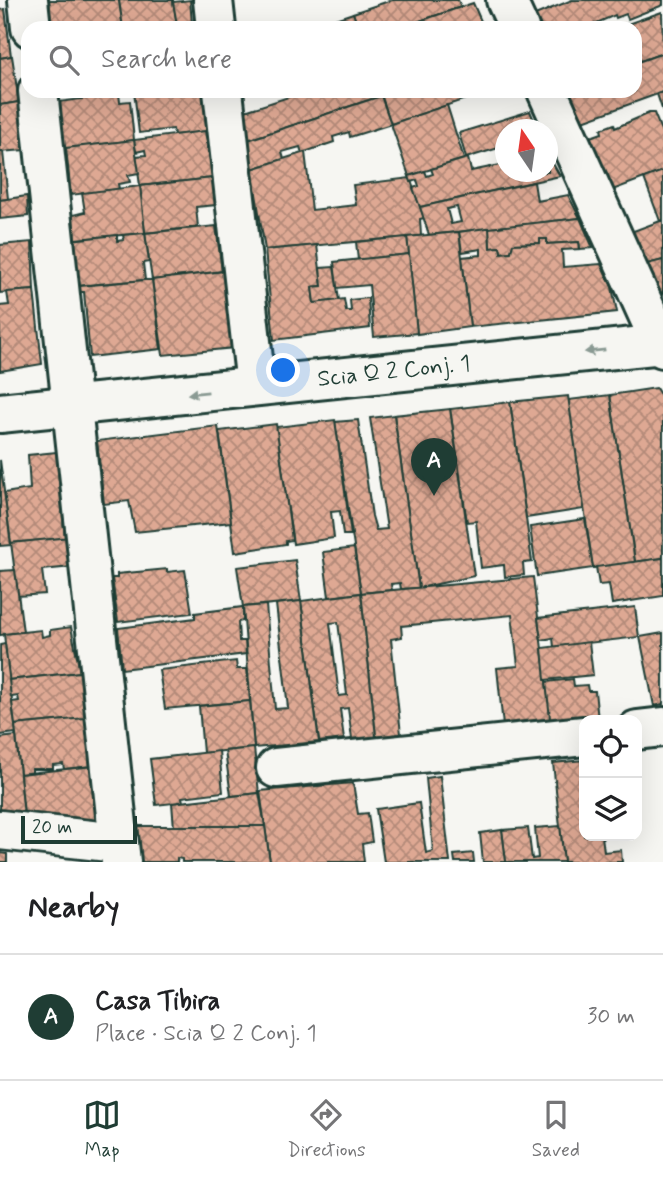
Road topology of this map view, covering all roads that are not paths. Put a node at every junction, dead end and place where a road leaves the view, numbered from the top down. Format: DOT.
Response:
graph roads {
  1 [pos="28,0"];
  2 [pos="213,0"];
  3 [pos="506,0"];
  4 [pos="30,21"];
  5 [pos="215,21"];
  6 [pos="516,21"];
  7 [pos="39,98"];
  8 [pos="224,98"];
  9 [pos="550,98"];
  10 [pos="663,345"];
  11 [pos="256,386"];
  12 [pos="74,407"];
  13 [pos="0,413"];
  14 [pos="663,727"];
  15 [pos="642,729"];
  16 [pos="579,737"];
  17 [pos="276,768"];
  18 [pos="0,830"];
  19 [pos="119,853"];
  1 -- 4 [label="street"];
  2 -- 5 [label="street"];
  3 -- 6 [label="street"];
  7 -- 12 [label="street"];
  8 -- 11 [label="street"];
  9 -- 10 [label="street"];
  10 -- 11 [label="street, Scia Q 2 Conj. 1, one-way"];
  11 -- 12 [label="street, Scia Q 2 Conj. 1, one-way"];
  12 -- 13 [label="street, Scia Q 2 Conj. 1"];
  12 -- 19 [label="street"];
  14 -- 15 [label="street"];
  16 -- 17 [label="street"];
  18 -- 19 [label="street"];
}
